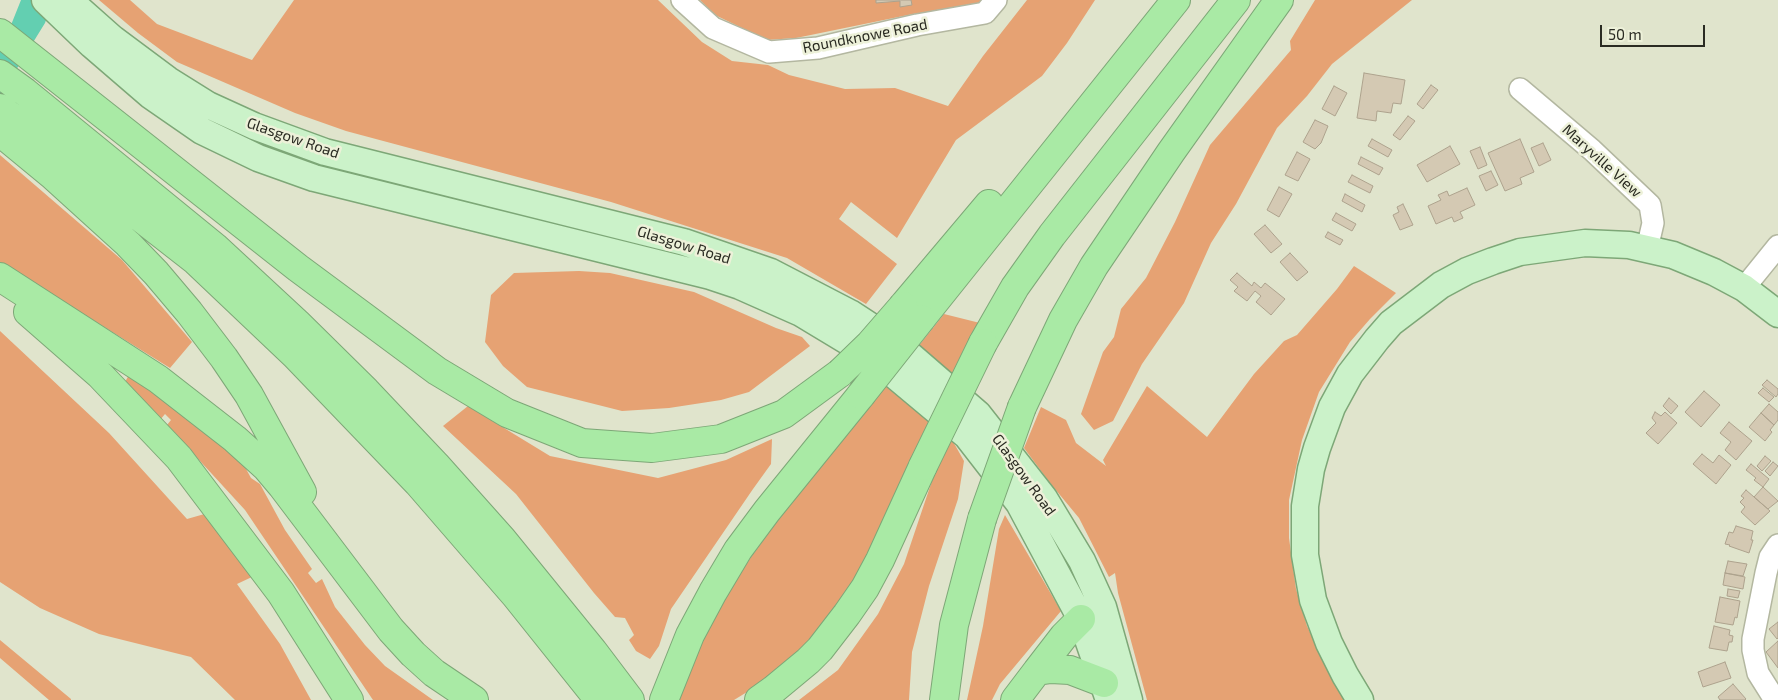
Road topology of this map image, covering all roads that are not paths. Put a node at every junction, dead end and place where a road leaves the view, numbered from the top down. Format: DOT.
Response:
graph roads {
  1 [pos="682,0"];
  2 [pos="996,0"];
  3 [pos="1164,0"];
  4 [pos="1176,0"];
  5 [pos="1236,0"];
  6 [pos="1279,0"];
  7 [pos="58,5"];
  8 [pos="0,33"];
  9 [pos="0,74"];
  10 [pos="1520,89"];
  11 [pos="0,108"];
  12 [pos="0,132"];
  13 [pos="1778,246"];
  14 [pos="1647,249"];
  15 [pos="0,278"];
  16 [pos="0,288"];
  17 [pos="1744,288"];
  18 [pos="912,313"];
  19 [pos="1778,314"];
  20 [pos="1044,498"];
  21 [pos="1776,550"];
  22 [pos="361,589"];
  23 [pos="1081,619"];
  24 [pos="1037,671"];
  25 [pos="1107,692"];
  26 [pos="349,700"];
  27 [pos="474,700"];
  28 [pos="599,700"];
  29 [pos="630,700"];
  30 [pos="664,700"];
  31 [pos="758,700"];
  32 [pos="944,700"];
  33 [pos="1015,700"];
  34 [pos="1129,700"];
  35 [pos="1360,700"];
  36 [pos="1775,700"];
  1 -- 2 [label="street, Roundknowe Road"];
  3 -- 18 [label="highway"];
  4 -- 18 [label="highway"];
  5 -- 31 [label="highway, bridge"];
  6 -- 32 [label="highway, bridge"];
  7 -- 20 [label="main road, Glasgow Road"];
  7 -- 23 [label="main road, Glasgow Road"];
  8 -- 18 [label="highway, bridge"];
  9 -- 29 [label="highway"];
  10 -- 14 [label="street, Maryville View"];
  11 -- 28 [label="highway"];
  12 -- 22 [label="highway"];
  13 -- 17 [label="street"];
  14 -- 17 [label="main road"];
  14 -- 35 [label="main road"];
  15 -- 22 [label="highway"];
  16 -- 26 [label="highway"];
  17 -- 19 [label="main road"];
  18 -- 30 [label="highway, bridge"];
  20 -- 23 [label="main road"];
  20 -- 34 [label="main road, Glasgow Road"];
  21 -- 36 [label="street"];
  22 -- 27 [label="highway"];
  23 -- 24 [label="highway"];
  23 -- 25 [label="main road, Glasgow Road"];
  24 -- 25 [label="highway"];
  24 -- 33 [label="highway"];
}
